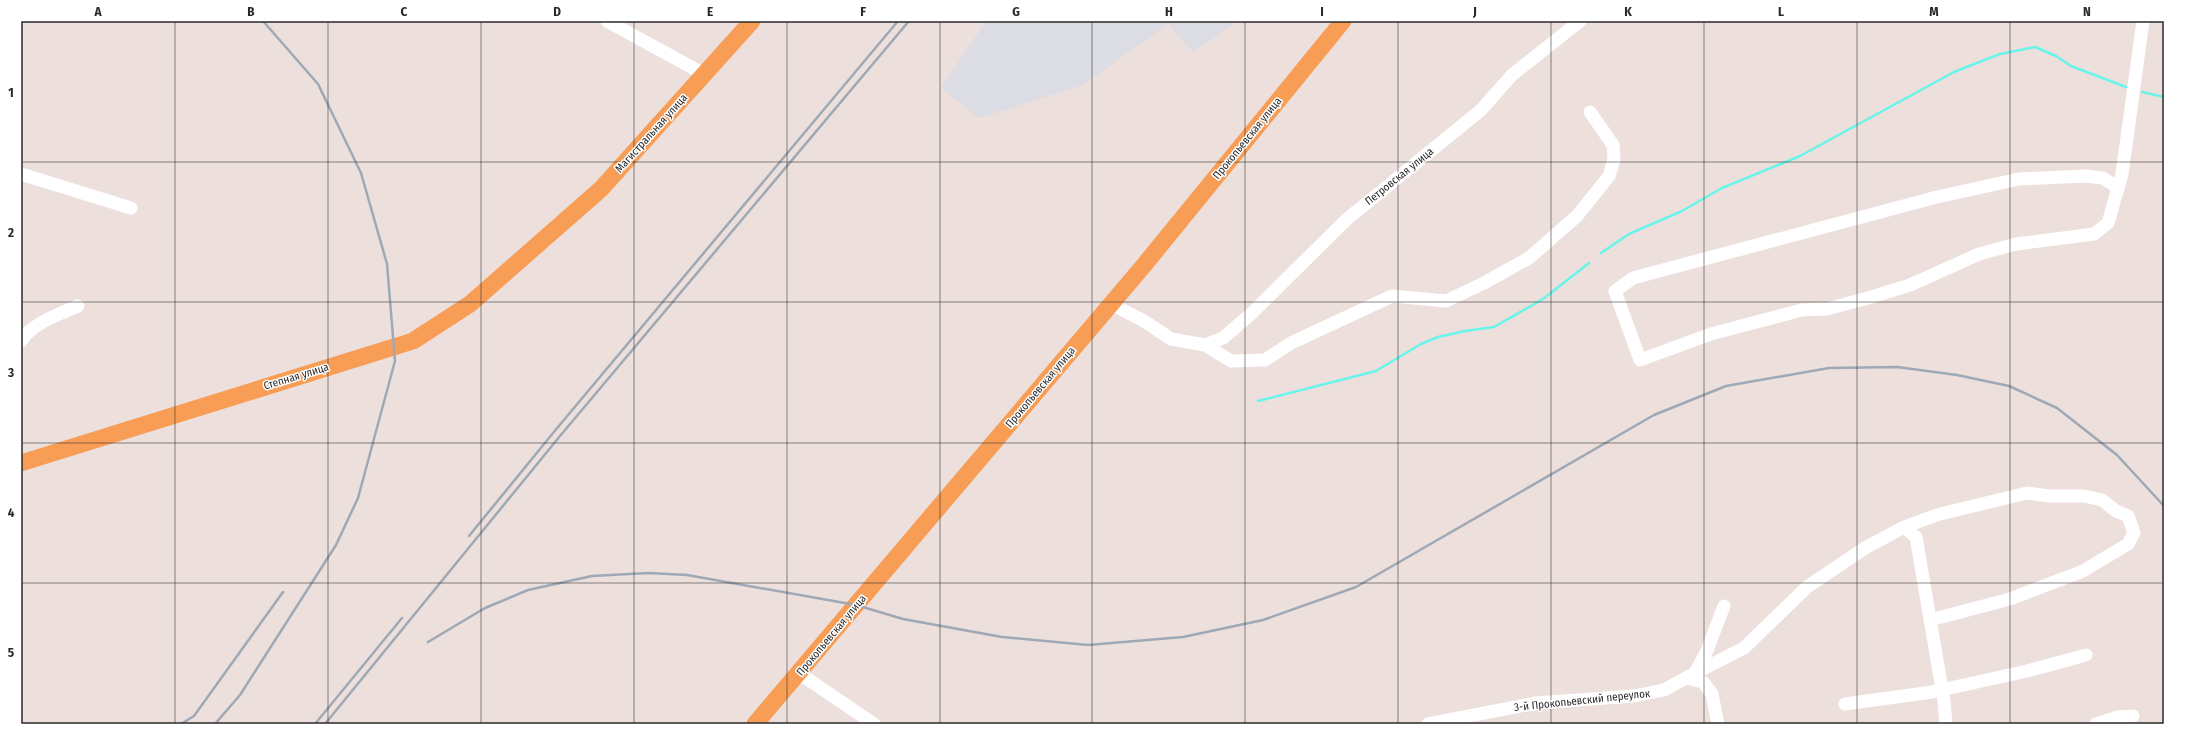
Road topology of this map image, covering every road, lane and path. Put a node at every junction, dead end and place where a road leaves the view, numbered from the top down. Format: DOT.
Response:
graph roads {
  1 [pos="607,21"];
  2 [pos="752,21"];
  3 [pos="1343,21"];
  4 [pos="1580,21"];
  5 [pos="2142,21"];
  6 [pos="704,74"];
  7 [pos="1590,112"];
  8 [pos="21,174"];
  9 [pos="2117,186"];
  10 [pos="131,208"];
  11 [pos="544,240"];
  12 [pos="78,306"];
  13 [pos="1117,307"];
  14 [pos="21,341"];
  15 [pos="1205,345"];
  16 [pos="21,463"];
  17 [pos="1904,527"];
  18 [pos="1724,606"];
  19 [pos="1930,620"];
  20 [pos="2086,655"];
  21 [pos="799,673"];
  22 [pos="1690,676"];
  23 [pos="1942,688"];
  24 [pos="1845,704"];
  25 [pos="2133,716"];
  26 [pos="1716,723"];
  27 [pos="755,724"];
  28 [pos="874,724"];
  29 [pos="1428,724"];
  30 [pos="1946,724"];
  31 [pos="2096,724"];
  1 -- 6 [label="street"];
  2 -- 6 [label="main road, Магистральная улица"];
  3 -- 21 [label="main road, Прокопьевская улица"];
  4 -- 15 [label="street, Петровская улица"];
  5 -- 9 [label="street"];
  6 -- 11 [label="main road, Магистральная улица"];
  7 -- 15 [label="street"];
  8 -- 10 [label="street"];
  9 -- 9 [label="street"];
  11 -- 16 [label="main road, Степная улица"];
  12 -- 14 [label="street"];
  13 -- 15 [label="street"];
  17 -- 19 [label="street"];
  17 -- 19 [label="street, 3-й Прокопьевский переулок"];
  17 -- 22 [label="street, 3-й Прокопьевский переулок"];
  18 -- 22 [label="street"];
  19 -- 23 [label="street"];
  20 -- 23 [label="street"];
  21 -- 27 [label="main road, Прокопьевская улица"];
  21 -- 28 [label="street"];
  22 -- 26 [label="street"];
  22 -- 29 [label="street, 3-й Прокопьевский переулок"];
  23 -- 24 [label="street"];
  23 -- 30 [label="street"];
  25 -- 31 [label="street"];
}
